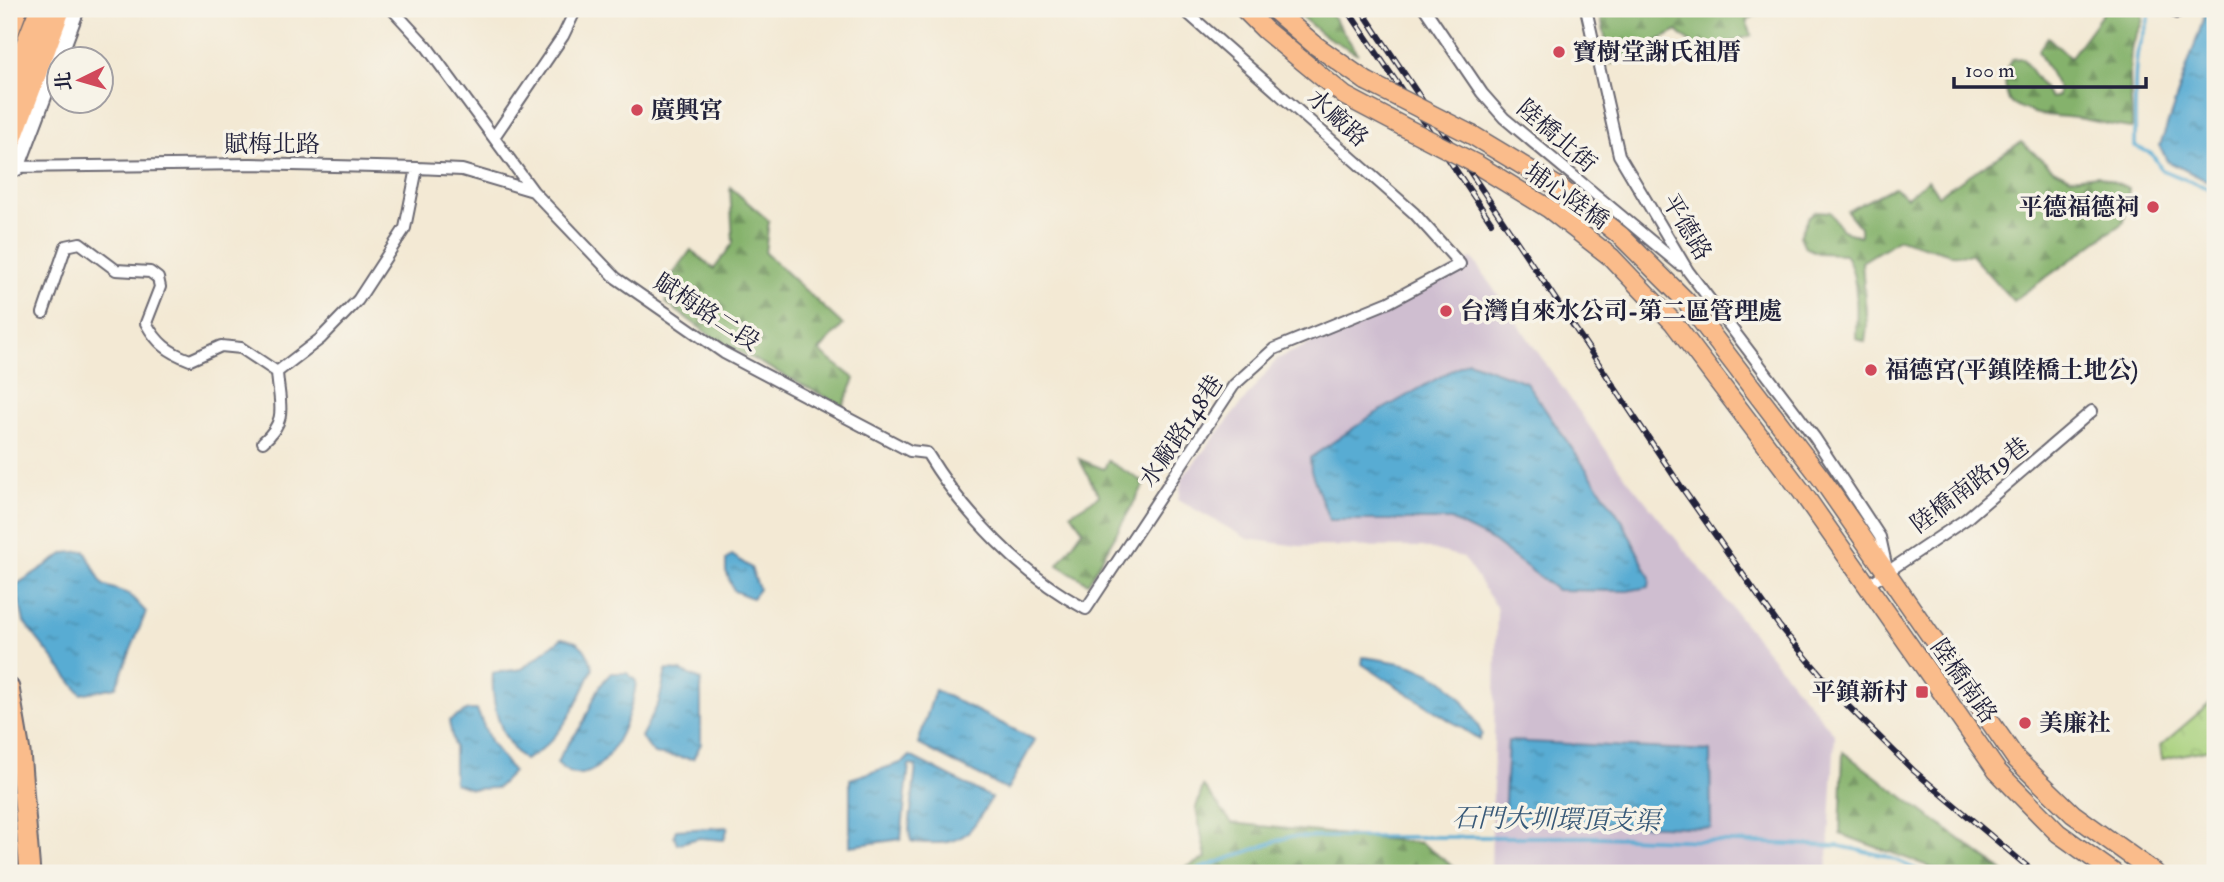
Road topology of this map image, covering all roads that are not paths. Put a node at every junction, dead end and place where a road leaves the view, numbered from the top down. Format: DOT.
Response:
graph roads {
  1 [pos="18,9"];
  2 [pos="39,9"];
  3 [pos="51,9"];
  4 [pos="61,9"];
  5 [pos="77,9"];
  6 [pos="392,9"];
  7 [pos="576,9"];
  8 [pos="1183,9"];
  9 [pos="1244,9"];
  10 [pos="1273,9"];
  11 [pos="1425,9"];
  12 [pos="1586,9"];
  13 [pos="9,33"];
  14 [pos="9,85"];
  15 [pos="9,118"];
  16 [pos="494,137"];
  17 [pos="9,149"];
  18 [pos="13,167"];
  19 [pos="417,168"];
  20 [pos="533,191"];
  21 [pos="1460,264"];
  22 [pos="1688,271"];
  23 [pos="43,313"];
  24 [pos="277,372"];
  25 [pos="2092,411"];
  26 [pos="1815,438"];
  27 [pos="263,442"];
  28 [pos="1821,478"];
  29 [pos="1802,492"];
  30 [pos="1888,573"];
  31 [pos="1868,585"];
  32 [pos="1086,609"];
  33 [pos="9,688"];
  34 [pos="9,716"];
  35 [pos="20,752"];
  36 [pos="30,873"];
  37 [pos="2114,873"];
  38 [pos="2155,873"];
  1 -- 13 [label="main road"];
  2 -- 14 [label="main road"];
  3 -- 15 [label="main road"];
  4 -- 17 [label="main road"];
  5 -- 18 [label="street"];
  6 -- 16 [label="street, 賦梅路二段"];
  7 -- 16 [label="street"];
  8 -- 21 [label="street, 水廠路"];
  9 -- 29 [label="main road, 埔心陸橋, bridge"];
  10 -- 28 [label="main road, 埔心陸橋, bridge"];
  11 -- 22 [label="street, 陸橋北街"];
  12 -- 22 [label="street, 平德路"];
  16 -- 20 [label="street, 賦梅路二段"];
  18 -- 19 [label="street, 賦梅北路"];
  19 -- 20 [label="street, 賦梅北路"];
  19 -- 24 [label="street"];
  20 -- 32 [label="street, 賦梅路二段"];
  21 -- 32 [label="street, 水廠路148巷"];
  22 -- 26 [label="street, 平德路"];
  23 -- 24 [label="street"];
  24 -- 27 [label="street"];
  25 -- 30 [label="street, 陸橋南路19巷"];
  26 -- 30 [label="street, 陸橋南路"];
  28 -- 30 [label="main road, 陸橋南路"];
  29 -- 31 [label="main road, 陸橋南路"];
  30 -- 31 [label="street, 陸橋南路19巷"];
  30 -- 38 [label="main road, 陸橋南路"];
  31 -- 37 [label="main road, 陸橋南路"];
  33 -- 35 [label="highway"];
  34 -- 35 [label="highway"];
  35 -- 36 [label="highway"];
}
